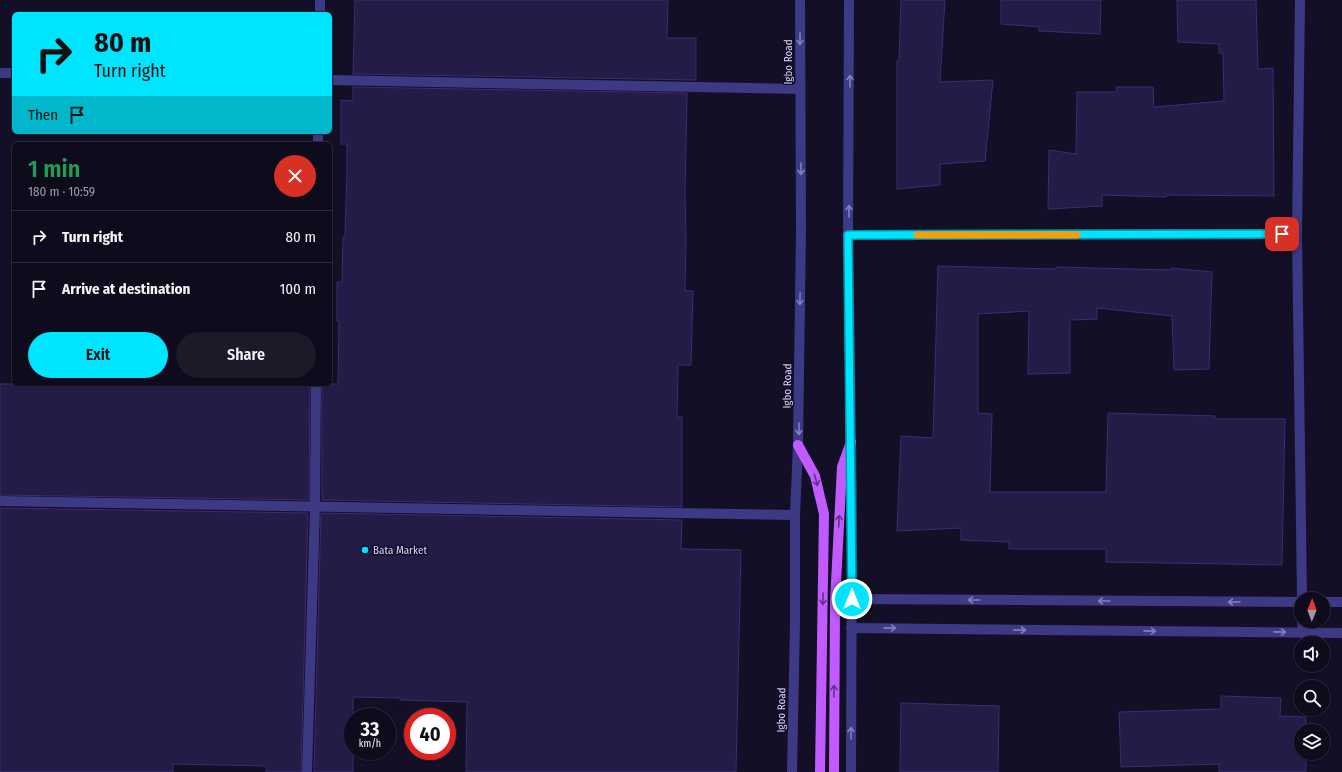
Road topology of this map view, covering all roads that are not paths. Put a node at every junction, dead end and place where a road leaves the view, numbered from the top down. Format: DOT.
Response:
graph roads {
  1 [pos="320,0"];
  2 [pos="800,0"];
  3 [pos="849,0"];
  4 [pos="1300,0"];
  5 [pos="320,12"];
  6 [pos="0,73"];
  7 [pos="12,73"];
  8 [pos="332,80"];
  9 [pos="800,89"];
  10 [pos="1297,234"];
  11 [pos="848,235"];
  12 [pos="316,386"];
  13 [pos="851,442"];
  14 [pos="798,445"];
  15 [pos="0,501"];
  16 [pos="316,507"];
  17 [pos="795,515"];
  18 [pos="1302,592"];
  19 [pos="852,599"];
  20 [pos="1294,602"];
  21 [pos="1330,602"];
  22 [pos="1342,602"];
  23 [pos="851,628"];
  24 [pos="1302,628"];
  25 [pos="1302,633"];
  26 [pos="1342,633"];
  27 [pos="307,772"];
  28 [pos="792,772"];
  29 [pos="820,772"];
  30 [pos="834,772"];
  31 [pos="851,772"];
  1 -- 5 [label="street"];
  2 -- 9 [label="street, Igbo Road, one-way"];
  11 -- 3 [label="street, one-way"];
  4 -- 10 [label="street"];
  6 -- 7 [label="street"];
  8 -- 9 [label="street"];
  9 -- 14 [label="street, Igbo Road, one-way"];
  10 -- 11 [label="street"];
  10 -- 18 [label="street"];
  11 -- 13 [label="street"];
  12 -- 16 [label="street"];
  13 -- 19 [label="street"];
  30 -- 13 [label="main road, one-way"];
  14 -- 17 [label="street, Igbo Road"];
  14 -- 29 [label="main road, one-way"];
  15 -- 16 [label="street"];
  16 -- 17 [label="street"];
  16 -- 27 [label="street"];
  17 -- 28 [label="street, Igbo Road"];
  20 -- 19 [label="street, one-way"];
  19 -- 23 [label="street"];
  21 -- 22 [label="street"];
  23 -- 25 [label="street, one-way"];
  31 -- 23 [label="street, one-way"];
  24 -- 25 [label="street"];
  25 -- 26 [label="street"];
}
